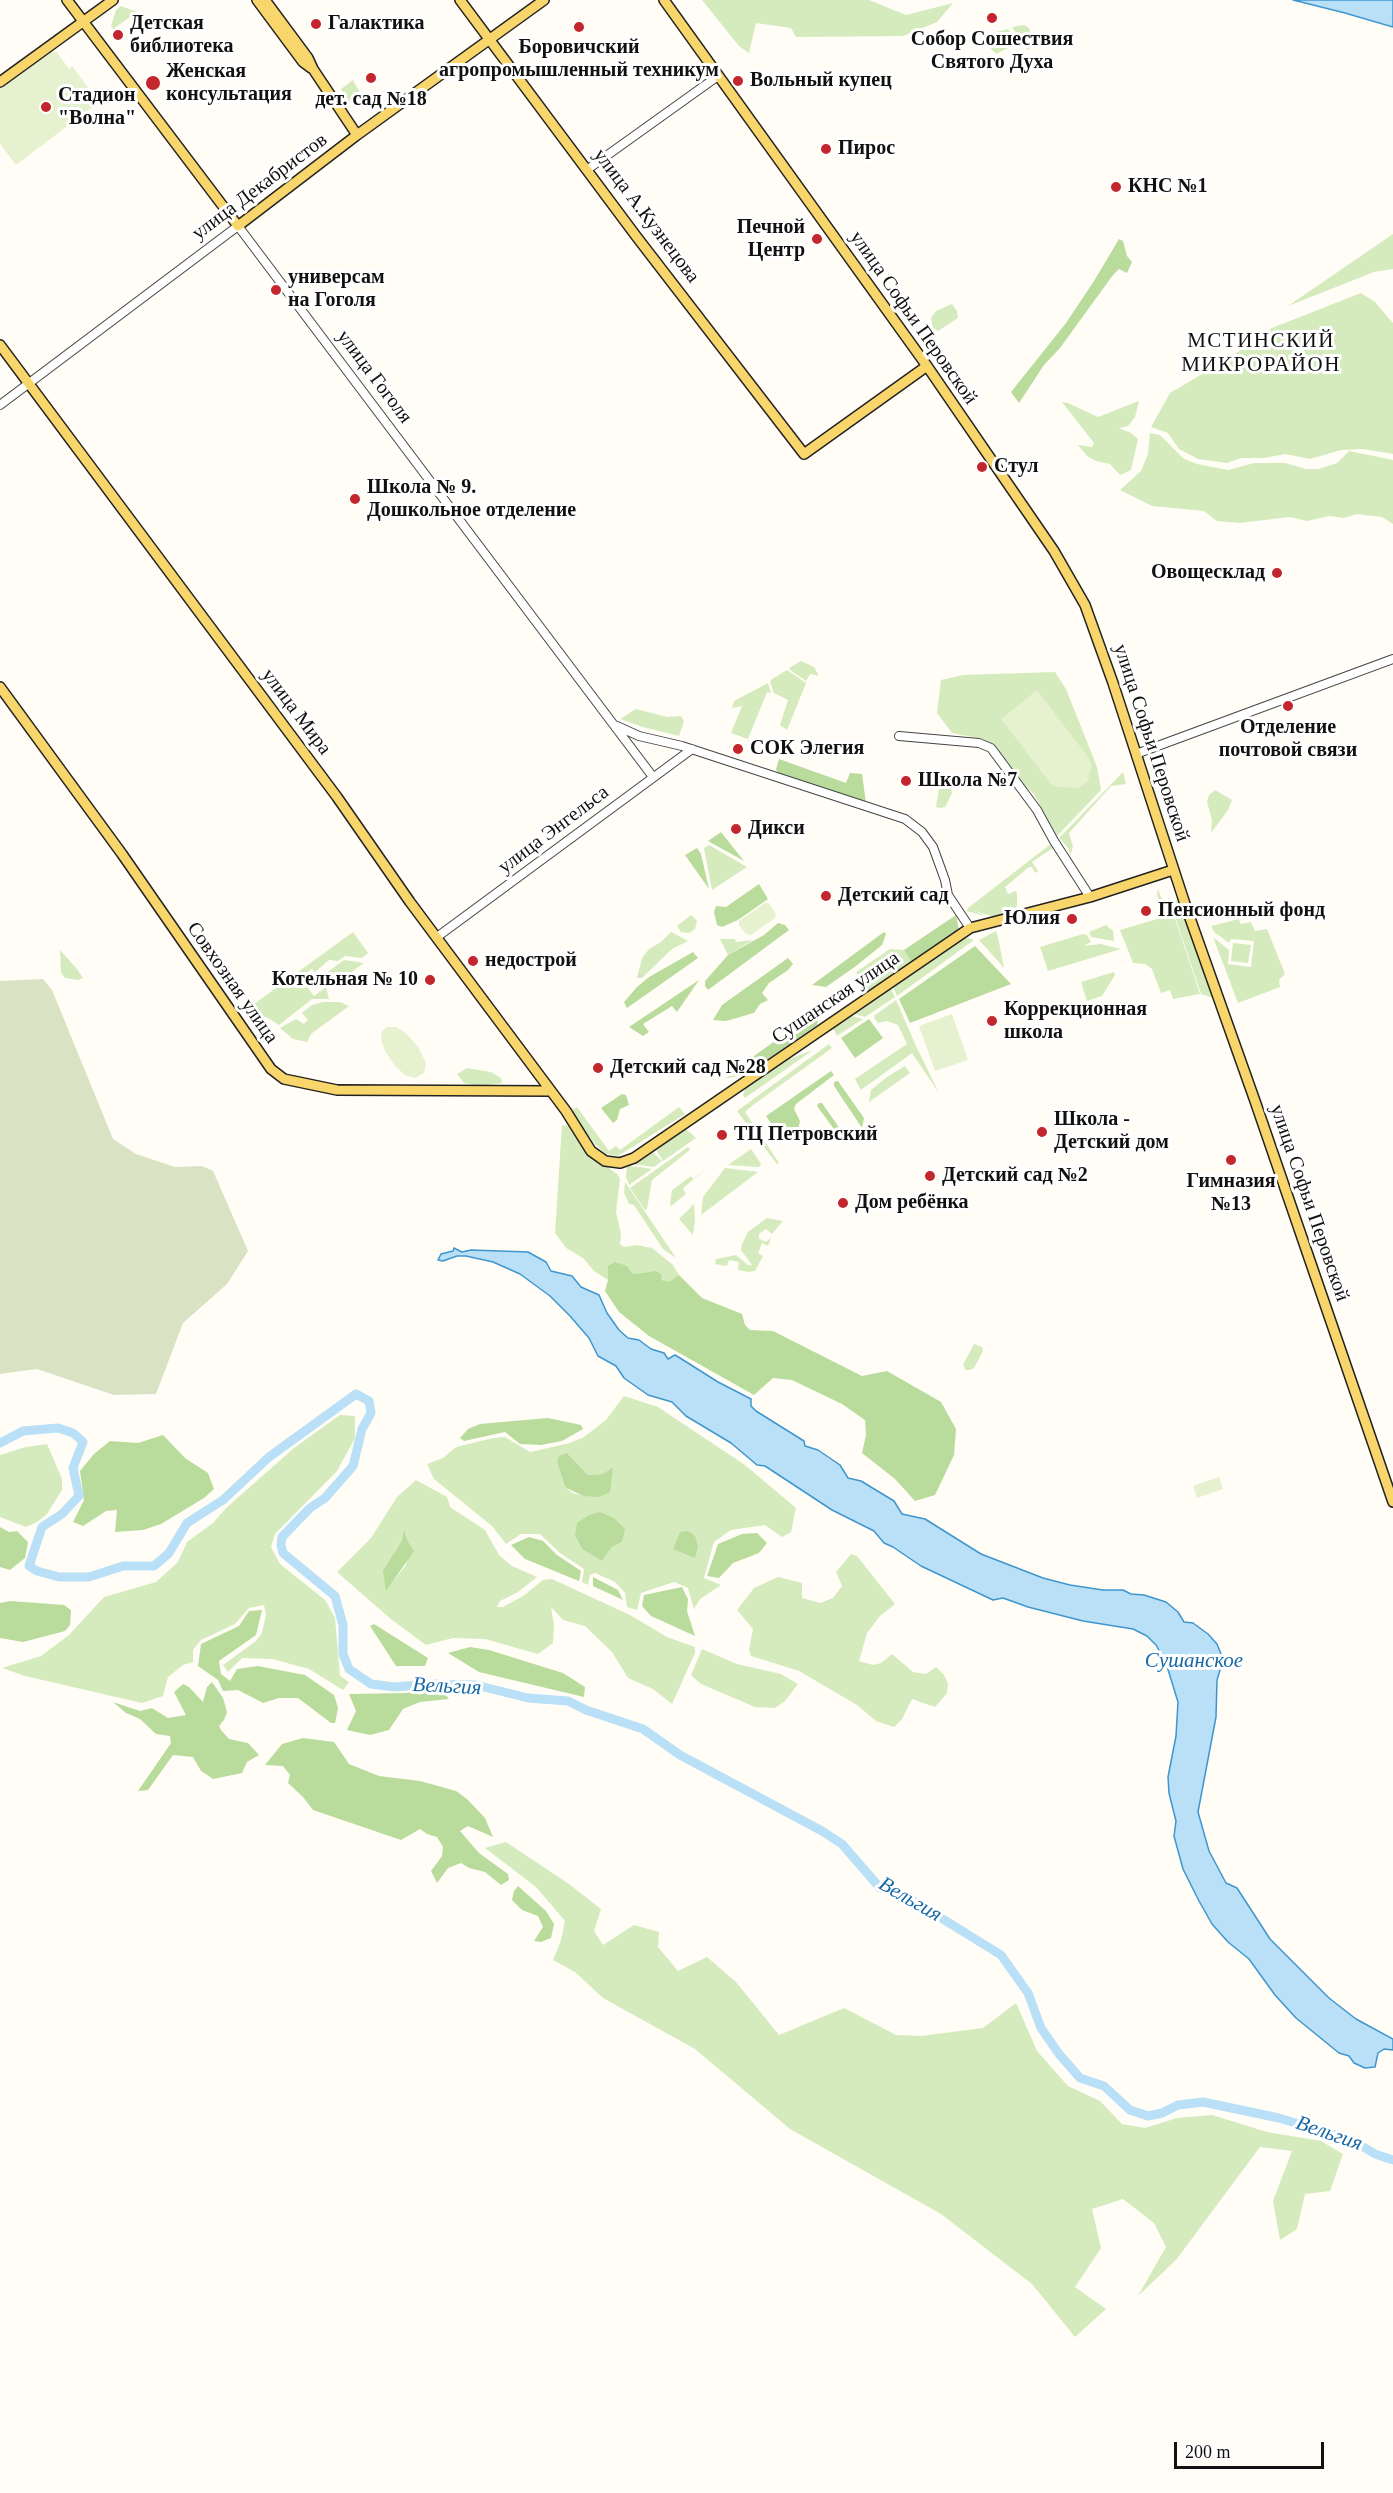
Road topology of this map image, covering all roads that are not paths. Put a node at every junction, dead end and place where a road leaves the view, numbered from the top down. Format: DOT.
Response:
graph roads {
  1 [pos="67,0"];
  2 [pos="113,0"];
  3 [pos="257,0"];
  4 [pos="265,0"];
  5 [pos="460,0"];
  6 [pos="544,0"];
  7 [pos="664,0"];
  8 [pos="84,22"];
  9 [pos="490,40"];
  10 [pos="313,69"];
  11 [pos="718,76"];
  12 [pos="0,82"];
  13 [pos="357,135"];
  14 [pos="588,169"];
  15 [pos="238,226"];
  16 [pos="0,345"];
  17 [pos="927,366"];
  18 [pos="28,384"];
  19 [pos="0,405"];
  20 [pos="1393,659"];
  21 [pos="0,687"];
  22 [pos="616,725"];
  23 [pos="899,736"];
  24 [pos="692,749"];
  25 [pos="1136,754"];
  26 [pos="653,777"];
  27 [pos="1173,870"];
  28 [pos="1090,897"];
  29 [pos="970,928"];
  30 [pos="437,937"];
  31 [pos="550,1091"];
  32 [pos="559,1104"];
  33 [pos="1393,1502"];
  1 -- 8 [label="main road, улица Гоголя"];
  2 -- 8 [label="main road"];
  3 -- 10 [label="main road"];
  4 -- 10 [label="main road"];
  5 -- 9 [label="main road, улица А.Кузнецова"];
  6 -- 9 [label="main road, улица Декабристов"];
  7 -- 11 [label="main road, улица Софьи Перовской"];
  8 -- 12 [label="main road"];
  8 -- 15 [label="main road, улица Гоголя"];
  9 -- 13 [label="main road, улица Декабристов"];
  9 -- 14 [label="main road, улица А.Кузнецова"];
  10 -- 13 [label="main road"];
  11 -- 14 [label="street"];
  11 -- 17 [label="main road, улица Софьи Перовской"];
  13 -- 15 [label="main road, улица Декабристов"];
  14 -- 17 [label="main road, улица А.Кузнецова"];
  15 -- 18 [label="street, улица Декабристов"];
  15 -- 22 [label="street, улица Гоголя"];
  16 -- 18 [label="main road, улица Мира"];
  17 -- 25 [label="main road, улица Софьи Перовской"];
  18 -- 19 [label="street, улица Декабристов"];
  18 -- 30 [label="main road, улица Мира"];
  20 -- 25 [label="street"];
  21 -- 31 [label="main road, Совхозная улица"];
  22 -- 24 [label="street"];
  22 -- 26 [label="street, улица Гоголя"];
  23 -- 28 [label="street"];
  24 -- 26 [label="street, улица Энгельса"];
  24 -- 29 [label="street"];
  25 -- 27 [label="main road, улица Софьи Перовской"];
  26 -- 30 [label="street, улица Энгельса"];
  27 -- 28 [label="main road, Сушанская улица"];
  27 -- 33 [label="main road, улица Софьи Перовской"];
  28 -- 29 [label="main road, Сушанская улица"];
  29 -- 32 [label="main road, Сушанская улица"];
  30 -- 31 [label="main road, улица Мира"];
  31 -- 32 [label="main road, улица Мира"];
}
